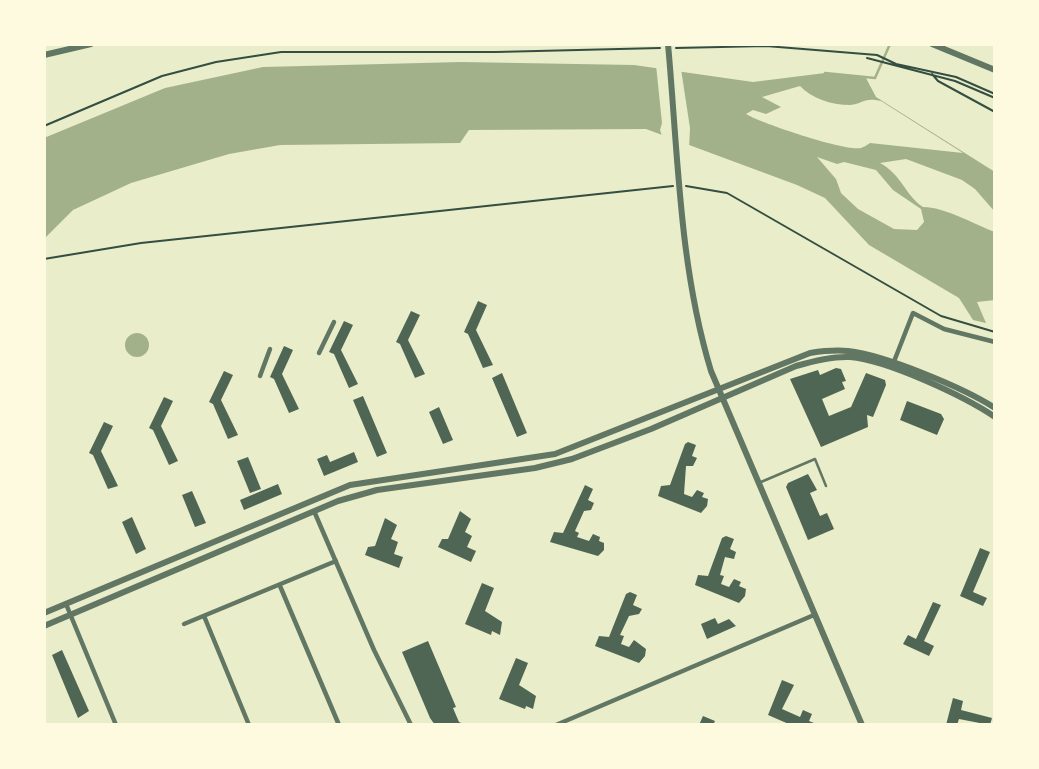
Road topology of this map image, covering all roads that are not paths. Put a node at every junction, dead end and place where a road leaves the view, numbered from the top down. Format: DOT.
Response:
graph roads {
  1 [pos="91,44"];
  2 [pos="932,44"];
  3 [pos="665,46"];
  4 [pos="44,55"];
  5 [pos="995,71"];
  6 [pos="334,323"];
  7 [pos="995,342"];
  8 [pos="270,349"];
  9 [pos="319,354"];
  10 [pos="892,366"];
  11 [pos="260,376"];
  12 [pos="719,389"];
  13 [pos="723,398"];
  14 [pos="995,408"];
  15 [pos="995,417"];
  16 [pos="759,483"];
  17 [pos="827,486"];
  18 [pos="314,512"];
  19 [pos="336,561"];
  20 [pos="280,586"];
  21 [pos="66,604"];
  22 [pos="44,613"];
  23 [pos="70,615"];
  24 [pos="814,615"];
  25 [pos="204,616"];
  26 [pos="184,624"];
  27 [pos="44,626"];
  28 [pos="116,725"];
  29 [pos="249,725"];
  30 [pos="339,725"];
  31 [pos="411,725"];
  32 [pos="556,725"];
  33 [pos="862,725"];
  1 -- 4 [label="street"];
  2 -- 5 [label="street"];
  3 -- 12 [label="street"];
  6 -- 9 [label="street"];
  7 -- 10 [label="street"];
  8 -- 11 [label="street"];
  10 -- 12 [label="street"];
  10 -- 13 [label="street"];
  10 -- 14 [label="street"];
  10 -- 15 [label="street"];
  12 -- 13 [label="street"];
  12 -- 21 [label="street"];
  13 -- 16 [label="street"];
  13 -- 18 [label="street"];
  16 -- 17 [label="lane"];
  16 -- 24 [label="street"];
  18 -- 19 [label="street"];
  18 -- 23 [label="street"];
  19 -- 20 [label="street"];
  19 -- 31 [label="street"];
  20 -- 25 [label="street"];
  20 -- 30 [label="street"];
  21 -- 22 [label="street"];
  21 -- 23 [label="street"];
  23 -- 27 [label="street"];
  23 -- 28 [label="street"];
  24 -- 32 [label="street"];
  24 -- 33 [label="street"];
  25 -- 26 [label="street"];
  25 -- 29 [label="street"];
}
